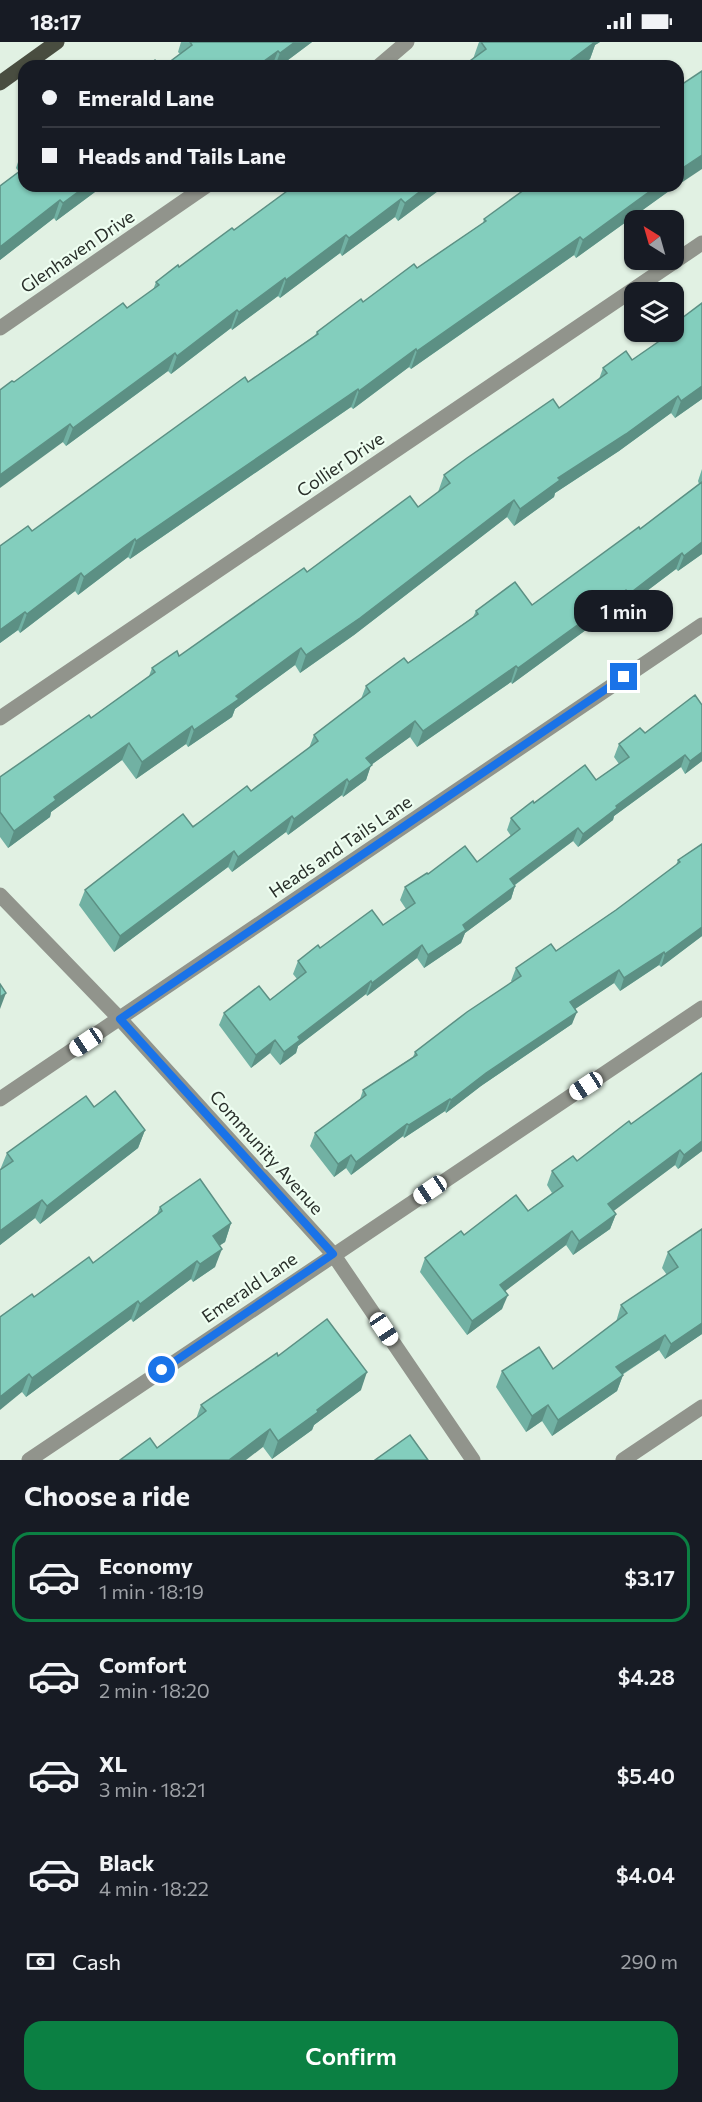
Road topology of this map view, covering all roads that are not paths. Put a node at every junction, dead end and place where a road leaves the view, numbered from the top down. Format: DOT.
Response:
graph roads {
  1 [pos="57,42"];
  2 [pos="407,42"];
  3 [pos="32,60"];
  4 [pos="386,60"];
  5 [pos="18,70"];
  6 [pos="0,83"];
  7 [pos="197,192"];
  8 [pos="702,243"];
  9 [pos="0,328"];
  10 [pos="702,625"];
  11 [pos="0,718"];
  12 [pos="0,895"];
  13 [pos="702,1008"];
  14 [pos="120,1019"];
  15 [pos="0,1099"];
  16 [pos="333,1254"];
  17 [pos="702,1407"];
  18 [pos="29,1460"];
  19 [pos="473,1460"];
  20 [pos="623,1460"];
  1 -- 3 [label="main road"];
  2 -- 4 [label="street"];
  5 -- 6 [label="main road"];
  7 -- 9 [label="street, Glenhaven Drive"];
  8 -- 11 [label="street, Collier Drive"];
  10 -- 14 [label="street, Heads and Tails Lane"];
  12 -- 14 [label="street, Community Avenue"];
  13 -- 16 [label="street, Emerald Lane"];
  14 -- 15 [label="street, Heads and Tails Lane"];
  14 -- 16 [label="street, Community Avenue"];
  16 -- 18 [label="street, Emerald Lane"];
  16 -- 19 [label="street, Community Avenue"];
  17 -- 20 [label="street"];
}
